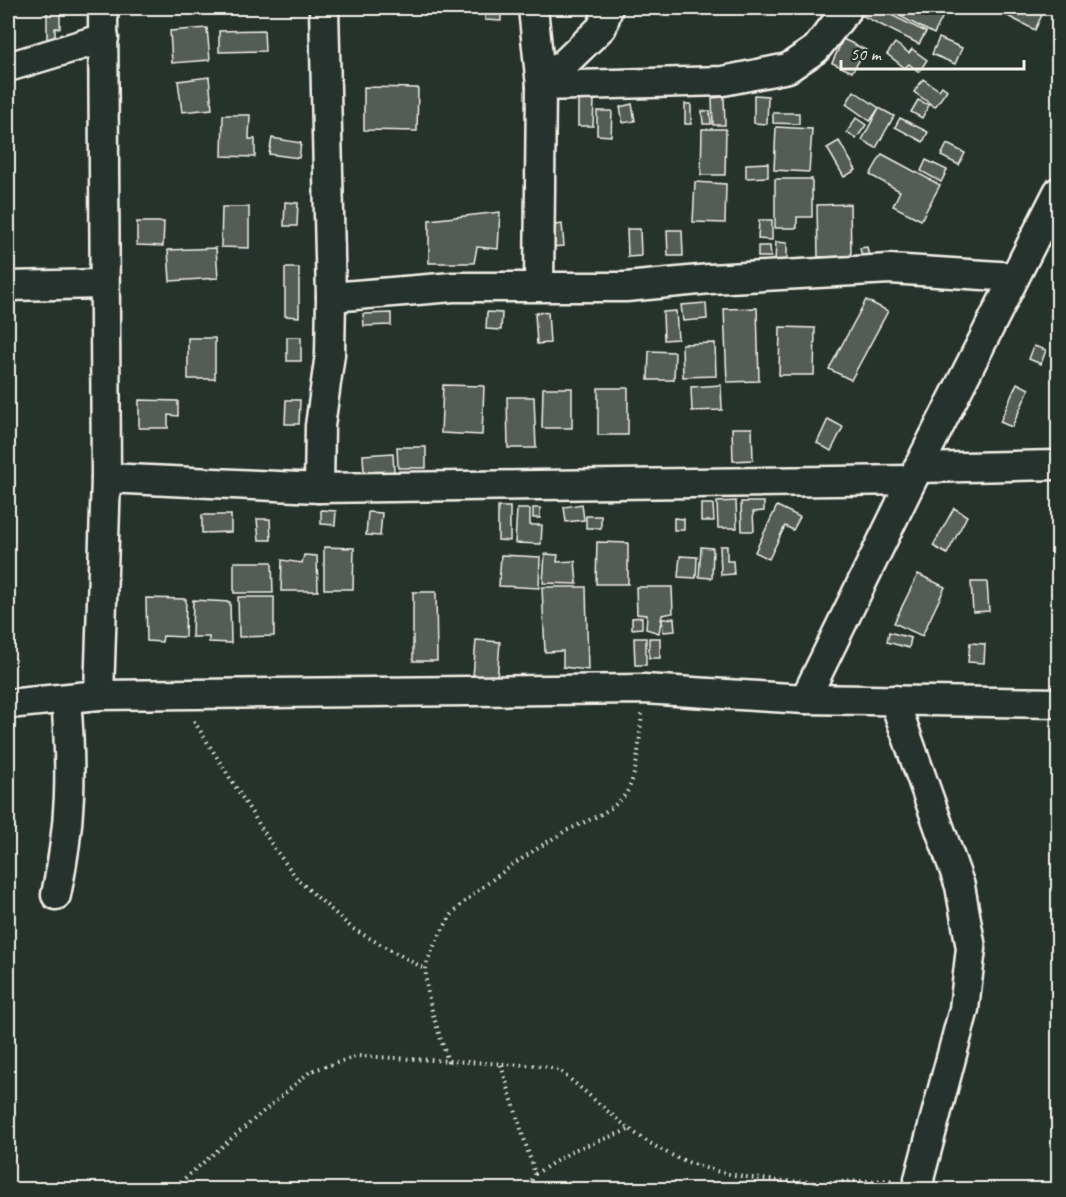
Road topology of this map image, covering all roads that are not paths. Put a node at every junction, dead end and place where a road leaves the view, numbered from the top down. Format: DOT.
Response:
graph roads {
  1 [pos="103,8"];
  2 [pos="324,8"];
  3 [pos="533,8"];
  4 [pos="848,8"];
  5 [pos="609,14"];
  6 [pos="104,38"];
  7 [pos="8,67"];
  8 [pos="541,86"];
  9 [pos="1059,192"];
  10 [pos="1014,277"];
  11 [pos="103,284"];
  12 [pos="8,286"];
  13 [pos="538,286"];
  14 [pos="331,297"];
  15 [pos="1059,465"];
  16 [pos="915,474"];
  17 [pos="106,478"];
  18 [pos="319,488"];
  19 [pos="99,695"];
  20 [pos="66,699"];
  21 [pos="805,699"];
  22 [pos="894,700"];
  23 [pos="1059,703"];
  24 [pos="8,704"];
  25 [pos="57,895"];
  26 [pos="920,1184"];
  1 -- 6 [label="street"];
  2 -- 14 [label="street"];
  3 -- 8 [label="street"];
  4 -- 8 [label="street"];
  5 -- 8 [label="street"];
  6 -- 7 [label="street"];
  6 -- 11 [label="street"];
  8 -- 13 [label="street"];
  9 -- 10 [label="street"];
  10 -- 13 [label="street"];
  10 -- 16 [label="street"];
  11 -- 12 [label="street"];
  11 -- 17 [label="street"];
  13 -- 14 [label="street"];
  14 -- 18 [label="street"];
  15 -- 16 [label="street"];
  16 -- 18 [label="street"];
  16 -- 21 [label="street"];
  17 -- 18 [label="street"];
  17 -- 19 [label="street"];
  19 -- 20 [label="street"];
  19 -- 21 [label="street"];
  20 -- 24 [label="street"];
  20 -- 25 [label="street"];
  21 -- 22 [label="street"];
  22 -- 23 [label="street"];
  22 -- 26 [label="street"];
}
